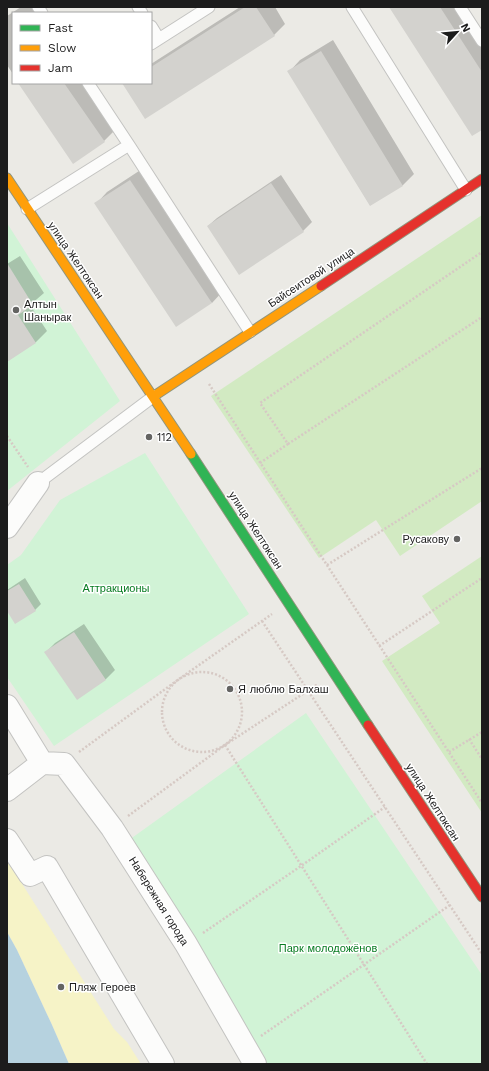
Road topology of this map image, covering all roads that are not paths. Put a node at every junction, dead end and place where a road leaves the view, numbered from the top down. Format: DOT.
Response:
graph roads {
  1 [pos="209,7"];
  2 [pos="352,7"];
  3 [pos="460,7"];
  4 [pos="152,30"];
  5 [pos="155,41"];
  6 [pos="482,41"];
  7 [pos="90,84"];
  8 [pos="129,145"];
  9 [pos="7,178"];
  10 [pos="482,179"];
  11 [pos="466,190"];
  12 [pos="27,209"];
  13 [pos="250,332"];
  14 [pos="154,396"];
  15 [pos="38,482"];
  16 [pos="7,527"];
  17 [pos="7,706"];
  18 [pos="42,763"];
  19 [pos="7,790"];
  20 [pos="7,840"];
  21 [pos="482,897"];
  22 [pos="250,1056"];
  23 [pos="163,1064"];
  1 -- 5 [label="lane"];
  2 -- 11 [label="lane"];
  3 -- 6 [label="lane"];
  4 -- 5 [label="lane"];
  7 -- 8 [label="lane"];
  8 -- 12 [label="lane"];
  8 -- 13 [label="lane"];
  9 -- 12 [label="street, улица Желтоксан"];
  10 -- 11 [label="street, Байсеитовой улица"];
  11 -- 13 [label="street, Байсеитовой улица"];
  12 -- 14 [label="street, улица Желтоксан"];
  13 -- 14 [label="street, Байсеитовой улица"];
  14 -- 15 [label="lane"];
  14 -- 21 [label="street, улица Желтоксан"];
  15 -- 16 [label="street"];
  17 -- 18 [label="street"];
  18 -- 19 [label="street"];
  18 -- 22 [label="street, Набережная города"];
  20 -- 23 [label="street"];
}
